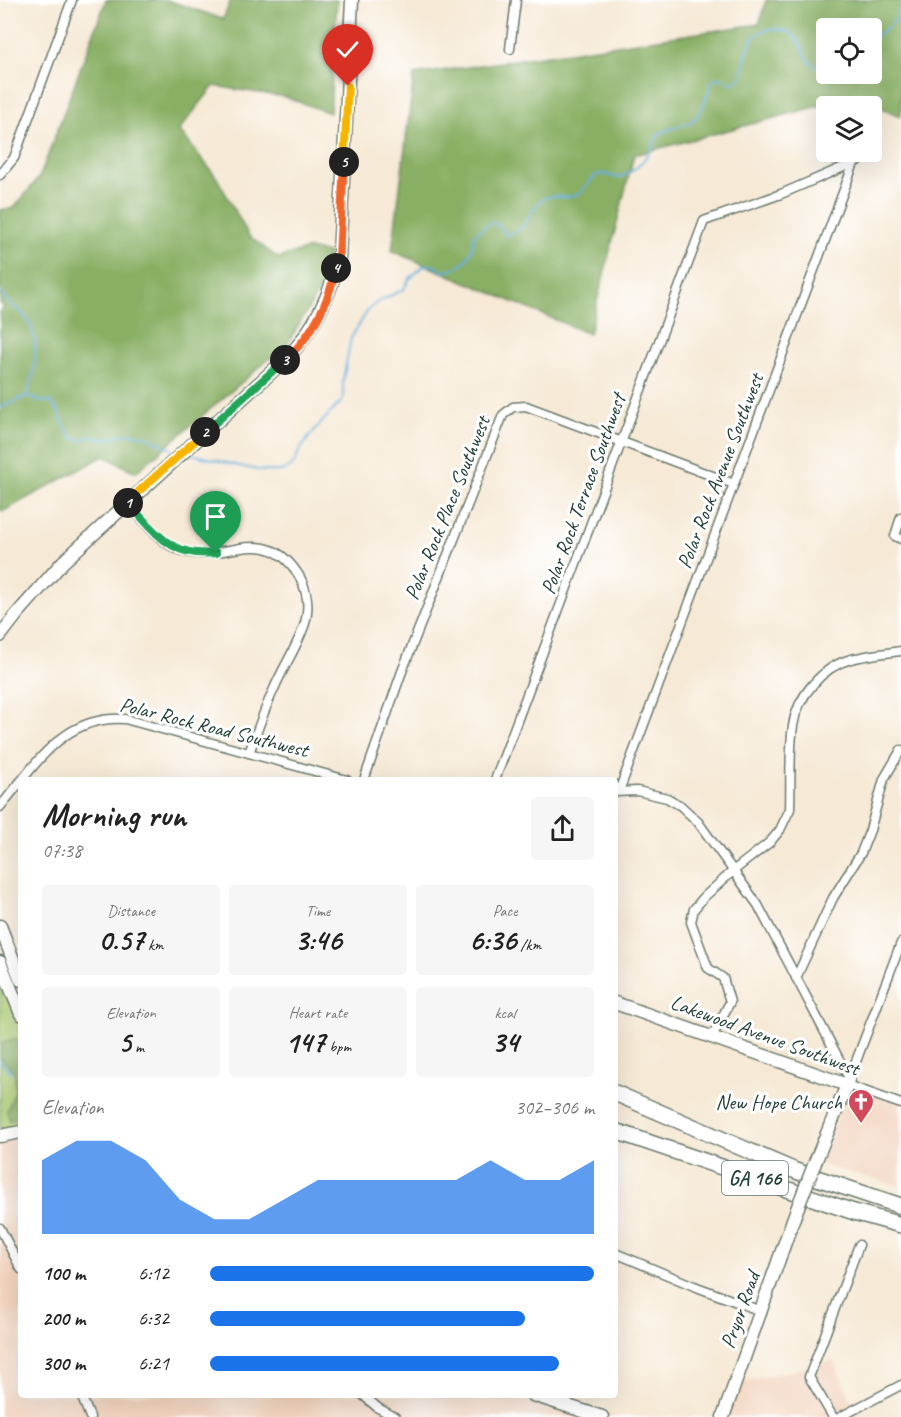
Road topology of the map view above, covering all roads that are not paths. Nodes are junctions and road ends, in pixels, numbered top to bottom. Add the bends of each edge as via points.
1 (72, 0) edge
2 (352, 0) edge
3 (516, 0) edge
4 (510, 49) dead end
5 (854, 163) joint
6 (0, 175) edge
7 (621, 441) junction
8 (734, 484) junction
9 (127, 502) junction
10 (901, 517) edge
11 (898, 537) edge
12 (0, 636) edge
13 (901, 651) edge
14 (901, 750) edge
15 (249, 753) junction
16 (24, 777) edge
17 (336, 777) edge
18 (365, 777) edge
19 (496, 777) edge
20 (18, 784) edge
21 (618, 789) edge
22 (618, 792) edge
23 (0, 807) edge
24 (733, 871) junction
25 (0, 926) edge
26 (901, 943) edge
27 (11, 960) edge
28 (18, 975) edge
29 (796, 978) junction
30 (18, 998) edge
31 (618, 1004) edge
32 (712, 1036) junction
33 (848, 1082) junction
34 (618, 1094) edge
35 (901, 1104) edge
36 (618, 1132) edge
37 (18, 1133) edge
38 (0, 1136) edge
39 (901, 1206) edge
40 (854, 1212) junction
41 (901, 1225) edge
42 (0, 1228) edge
43 (901, 1230) edge
44 (859, 1245) dead end
45 (618, 1254) edge
46 (18, 1263) edge
47 (761, 1311) junction
48 (901, 1385) edge
49 (82, 1398) edge
50 (366, 1398) edge
51 (542, 1398) edge
52 (90, 1417) edge
53 (394, 1417) edge
54 (602, 1417) edge
55 (723, 1417) edge
56 (833, 1417) edge
57 (840, 1417) edge

1 - 6 street via 14,158
2 - 9 street via 339,257 325,303 289,356
3 - 4 street
5 - 7 street, Polar Rock Terrace Southwest via 704,221
5 - 8 street, Polar Rock Avenue Southwest
7 - 8 street, Polar Rock Place Southwest
7 - 18 street, Polar Rock Place Southwest via 526,406 513,407 503,415 401,674
7 - 19 street, Polar Rock Terrace Southwest
8 - 21 street, Polar Rock Avenue Southwest
9 - 12 street via 63,562
9 - 15 street via 176,549 204,554 242,546 262,548 285,559 302,580 307,601 304,624
10 - 11 street
13 - 24 street via 849,659 815,682 801,702 793,725 788,815 770,842
14 - 29 street via 884,780 861,853 833,898
15 - 16 street, Polar Rock Road Southwest via 109,718 72,731
15 - 17 street, Polar Rock Road Southwest
20 - 23 street, Polar Rock Road Southwest
22 - 24 street via 652,793 681,806 698,822
24 - 29 street via 758,905
24 - 32 street via 694,909 691,922 708,968 723,978 730,1002
25 - 27 street
26 - 33 street
27 - 28 street
27 - 30 street
29 - 33 street
31 - 32 street, Lakewood Avenue Southwest
32 - 33 street, Lakewood Avenue Southwest
33 - 35 street, Lakewood Avenue Southwest
33 - 47 street, Pryor Road, bridge
34 - 39 highway, GA 166 via 793,1170
36 - 40 highway, GA 166
37 - 38 street
40 - 41 highway, GA 166
40 - 43 highway
42 - 46 street
44 - 56 street via 809,1377
45 - 47 street
47 - 55 street, Pryor Road
48 - 57 street
49 - 52 street
50 - 53 street
51 - 54 street

